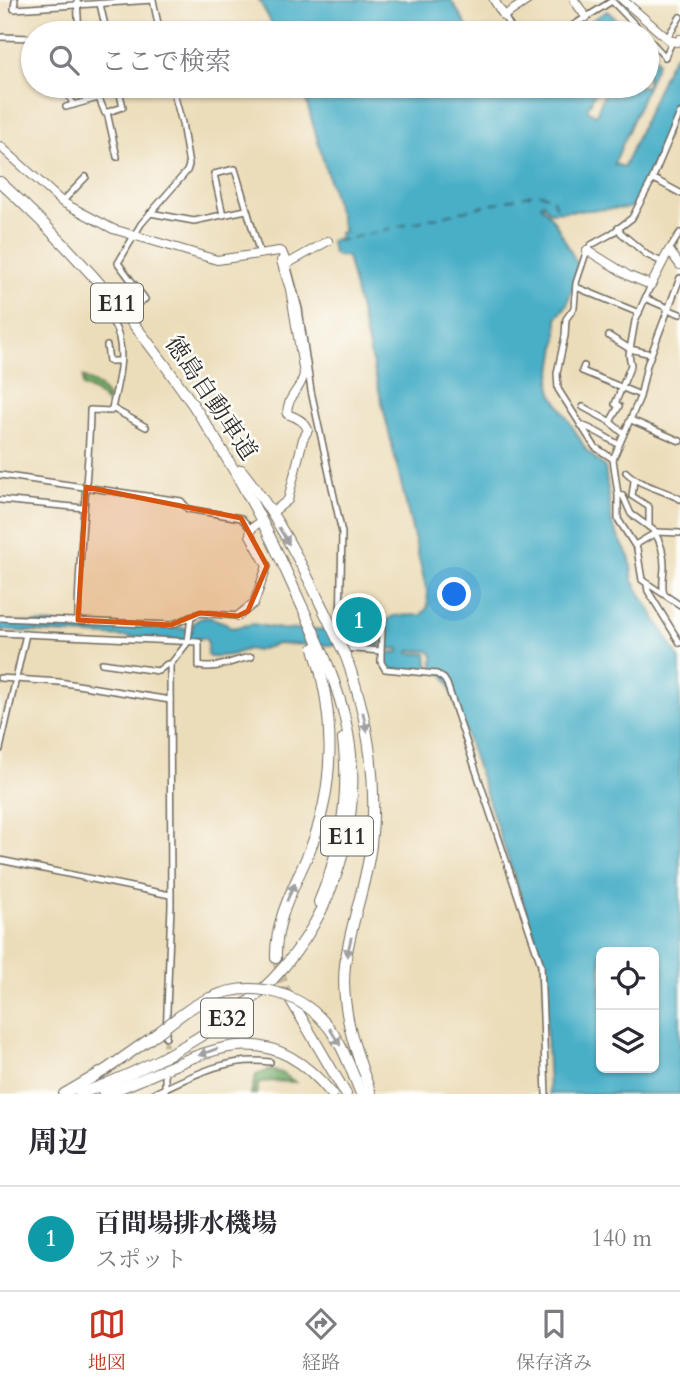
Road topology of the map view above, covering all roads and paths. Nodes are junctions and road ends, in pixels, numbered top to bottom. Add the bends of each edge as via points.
1 (15, 0) edge
2 (153, 0) edge
3 (494, 0) edge
4 (528, 0) edge
5 (574, 0) edge
6 (623, 0) edge
7 (612, 1) edge
8 (103, 2) edge
9 (77, 3) edge
10 (503, 16) junction
11 (680, 16) edge
12 (586, 17) junction
13 (78, 21) edge
14 (106, 21) edge
15 (157, 21) edge
16 (506, 21) edge
17 (580, 21) edge
18 (631, 21) edge
19 (649, 21) edge
20 (659, 29) edge
21 (0, 37) edge
22 (21, 38) edge
23 (673, 40) edge
24 (659, 50) edge
25 (68, 98) edge
26 (98, 98) joint
27 (121, 98) edge
28 (175, 98) edge
29 (107, 112) junction
30 (680, 113) edge
31 (0, 146) edge
32 (117, 157) dead end
33 (86, 177) dead end
34 (0, 182) edge
35 (651, 182) junction
36 (680, 193) edge
37 (62, 202) junction
38 (246, 210) junction
39 (150, 213) junction
40 (223, 215) junction
41 (618, 228) junction
42 (680, 233) edge
43 (134, 235) junction
44 (328, 241) dead end
45 (587, 250) junction
46 (669, 250) junction
47 (279, 251) junction
48 (260, 254) junction
49 (662, 262) junction
50 (287, 264) junction
51 (680, 265) edge
52 (680, 278) edge
53 (651, 285) junction
54 (576, 286) junction
55 (647, 299) junction
56 (138, 304) dead end
57 (667, 308) junction
58 (639, 313) junction
59 (680, 314) edge
60 (118, 319) dead end
61 (609, 336) dead end
62 (107, 346) dead end
63 (630, 349) junction
64 (651, 354) junction
65 (119, 361) junction
66 (631, 365) junction
67 (584, 366) dead end
68 (646, 368) junction
69 (622, 388) junction
70 (640, 395) junction
71 (583, 407) dead end
72 (112, 408) junction
73 (631, 420) junction
74 (610, 422) junction
75 (579, 425) junction
76 (146, 427) dead end
77 (624, 433) junction
78 (216, 440) junction
79 (680, 441) edge
80 (618, 444) junction
81 (612, 458) junction
82 (626, 472) dead end
83 (0, 475) edge
84 (634, 481) junction
85 (86, 487) junction
86 (618, 494) junction
87 (680, 499) edge
88 (0, 500) edge
89 (84, 508) junction
90 (274, 511) dead end
91 (254, 527) joint
92 (649, 527) junction
93 (655, 533) junction
94 (680, 533) edge
95 (635, 545) junction
96 (647, 584) junction
97 (665, 596) junction
98 (680, 606) edge
99 (239, 616) joint
100 (190, 617) junction
101 (0, 618) edge
102 (78, 620) junction
103 (378, 623) dead end
104 (340, 626) dead end
105 (0, 633) edge
106 (26, 634) junction
107 (189, 640) junction
108 (680, 643) edge
109 (381, 649) junction
110 (343, 653) junction
111 (251, 657) dead end
112 (322, 662) junction
113 (102, 663) dead end
114 (170, 665) junction
115 (0, 678) edge
116 (17, 678) junction
117 (170, 700) junction
118 (0, 749) edge
119 (0, 860) edge
120 (170, 895) junction
121 (276, 958) tunnel mouth
122 (270, 977) joint
123 (286, 990) tunnel mouth
124 (166, 1037) tunnel mouth
125 (270, 1062) dead end
126 (165, 1076) tunnel mouth
127 (165, 1091) edge
128 (64, 1094) edge
129 (80, 1094) edge
130 (104, 1094) edge
131 (152, 1094) edge
132 (331, 1094) edge
133 (346, 1094) edge
134 (361, 1094) edge
135 (371, 1094) edge
136 (546, 1094) edge

1 - 9 street via 14,9
2 - 8 street
2 - 15 street
3 - 10 main road
4 - 10 main road
5 - 12 main road
6 - 19 main road
7 - 12 street
7 - 18 street
8 - 9 street
8 - 14 street
9 - 13 street
10 - 16 street
11 - 23 street
12 - 17 street
20 - 23 main road
21 - 22 street
23 - 24 street via 665,57
25 - 26 street via 69,106
26 - 29 street
27 - 29 street via 123,107
28 - 39 street via 189,165
29 - 32 street
30 - 35 street
31 - 37 main road
33 - 37 street
34 - 78 highway, 徳島自動車道 / E11 via 117,304
35 - 36 street via 656,180
35 - 41 street via 632,218
37 - 43 main road
38 - 40 street
38 - 40 street via 235,169 214,174
38 - 48 street
39 - 40 street via 194,221
39 - 43 street
41 - 45 street
41 - 49 street via 647,255
42 - 46 street
43 - 48 main road via 217,260
43 - 56 street via 118,263 145,299
44 - 50 main road
45 - 53 main road
45 - 54 street
46 - 49 main road
46 - 51 main road
47 - 48 main road
47 - 50 main road
47 - 90 main road via 304,374 289,399 287,414 299,418 308,430 288,500
49 - 53 main road
50 - 104 street via 342,533
52 - 57 street
53 - 55 street
54 - 58 street
54 - 75 street via 557,373 558,389
55 - 57 street
55 - 58 street
57 - 59 street
57 - 64 street
58 - 63 street
60 - 65 street via 113,323 120,334
61 - 63 street
62 - 65 street via 108,361
63 - 64 street
63 - 66 street
64 - 68 street
65 - 72 street
66 - 68 street
66 - 69 street
67 - 69 street via 582,371
68 - 70 street
69 - 70 street
69 - 74 street
70 - 73 street
71 - 74 street
72 - 76 street
72 - 85 street via 90,410
73 - 77 street
73 - 79 street
74 - 77 street
75 - 80 street
75 - 81 street via 596,447
77 - 80 street
78 -> 110 highway, bridge via 255,489 294,552
78 - 112 highway, 徳島自動車道 / E11 via 275,545
80 - 81 street
81 - 86 street
82 - 84 street
83 - 85 street
84 - 87 street
84 - 92 street via 632,496 649,507
85 - 89 street
85 - 91 street via 181,501 188,509 241,518
86 - 92 street via 624,496 631,514
86 - 95 street via 618,519
88 - 89 street
89 - 102 street
91 - 99 main road via 250,535 267,566 254,603
92 - 93 street
93 - 94 street
93 - 95 street
93 - 97 street via 662,552
95 - 96 street via 642,580
96 - 97 street
96 - 108 street
97 - 98 street
99 - 100 street via 200,613
100 - 102 street via 171,625
100 - 107 street
101 - 102 street
103 - 109 street
105 - 106 street
106 - 107 street
106 - 116 street
107 - 111 street via 199,642 199,666 228,665
107 - 114 street
109 - 110 street
109 - 136 street via 382,666 389,671 437,674 447,684 541,965
110 -> 135 highway via 366,725 372,774 369,862 347,956 344,996
121 -> 112 highway via 281,916 315,837 327,785 330,733
112 - 122 highway, 徳島自動車道 / E11 via 344,713 351,751 353,794 348,832 323,907 298,949
113 - 114 street via 158,671
114 - 117 street
115 - 116 street
116 - 117 street
116 - 118 street
117 - 120 street
119 - 120 street
120 - 124 street
122 - 129 highway, 徳島自動車道 / E32 via 226,1018 123,1077
123 - 133 highway
125 - 127 street via 232,1061
126 - 127 street
127 - 131 street
128 -> 134 highway, bridge via 209,998 239,989 267,990 300,1002 323,1020 339,1042
132 -> 130 highway via 293,1057 248,1045 214,1049

